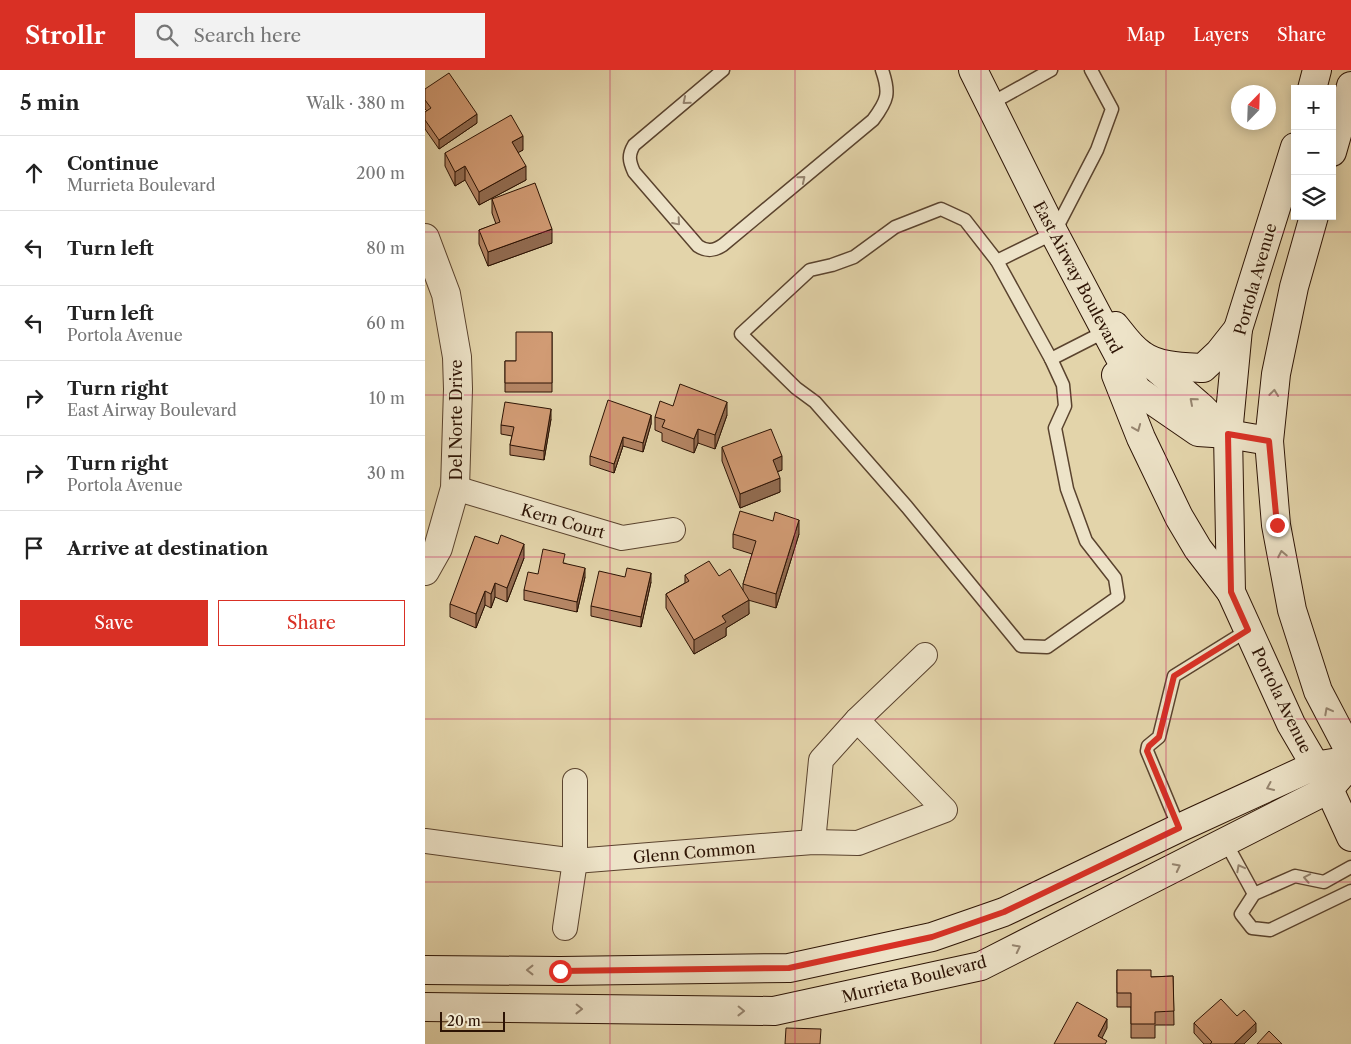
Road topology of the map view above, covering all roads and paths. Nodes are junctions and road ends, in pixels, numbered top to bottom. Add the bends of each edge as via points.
1 (723, 70) edge
2 (882, 70) edge
3 (973, 70) edge
4 (1051, 70) edge
5 (1091, 70) edge
6 (1317, 70) edge
7 (1313, 85) edge
8 (1351, 86) edge
9 (990, 104) junction
10 (1336, 138) edge
11 (1291, 160) edge
12 (1313, 220) edge
13 (1054, 233) junction
14 (425, 238) edge
15 (997, 261) junction
16 (1075, 271) junction
17 (1238, 329) junction
18 (1103, 332) junction
19 (1143, 356) junction
20 (1051, 359) junction
21 (1228, 434) junction
22 (1269, 441) junction
23 (455, 488) junction
24 (673, 530) dead end
25 (425, 571) edge
26 (1231, 592) junction
27 (1248, 630) junction
28 (925, 655) dead end
29 (857, 720) junction
30 (1351, 754) edge
31 (1351, 761) edge
32 (1314, 766) junction
33 (575, 781) dead end
34 (1329, 789) junction
35 (1179, 828) junction
36 (1351, 837) edge
37 (425, 841) edge
38 (813, 842) junction
39 (1226, 843) junction
40 (575, 861) junction
41 (1351, 866) edge
42 (1351, 891) edge
43 (1254, 894) junction
44 (565, 928) dead end
45 (425, 970) edge
46 (425, 1007) edge

1 -> 2 lane via 635,145 629,162 634,172 705,250 715,250 723,245 873,120 887,97 888,87
3 - 9 main road, East Airway Boulevard
4 - 9 lane
5 - 13 lane via 1112,109 1097,150
6 - 7 main road
8 - 10 main road
9 - 13 main road, East Airway Boulevard
11 - 17 main road, Portola Avenue
22 -> 12 main road via 1276,374 1294,287
13 - 15 lane
13 - 16 main road, East Airway Boulevard
14 - 23 main road, Del Norte Drive via 446,294 457,357
15 - 20 lane
15 - 20 lane via 965,220 941,209 895,227 854,257 810,270 741,334 796,388 815,402 1021,646 1047,647 1118,597 1115,578 1086,541 1067,489 1055,428 1065,406 1063,385
16 - 18 main road
16 - 19 main road, East Airway Boulevard via 1127,341
17 - 19 main road via 1203,368 1168,365
17 - 21 main road, Portola Avenue
18 - 20 lane
18 - 21 main road, East Airway Boulevard via 1137,390 1198,432
18 -> 26 main road via 1141,438 1179,517 1198,549
21 -> 19 main road, East Airway Boulevard
21 - 22 main road, East Airway Boulevard
21 - 26 main road, Portola Avenue
30 -> 22 main road via 1318,691 1292,610 1277,525
23 - 24 street, Kern Court via 622,538
23 - 25 main road, Del Norte Drive via 437,548
26 - 27 main road, Portola Avenue
27 - 32 main road, Portola Avenue
27 - 35 lane via 1174,676 1159,737 1147,751
28 - 29 street
29 - 38 street via 821,760
29 - 38 street, Glenn Common via 945,810 858,843
31 - 32 main road, Murrieta Boulevard
31 - 34 main road, Murrieta Boulevard
32 - 34 main road, Portola Avenue
32 -> 35 main road, Murrieta Boulevard
33 - 40 street
34 - 36 main road, Portola Avenue
34 - 39 main road, Murrieta Boulevard
35 -> 45 main road, Murrieta Boulevard via 1004,912 932,937 789,968
37 - 40 street, Glenn Common
38 - 40 street, Glenn Common
43 -> 39 lane
46 -> 39 main road, Murrieta Boulevard via 774,1012 981,966
40 - 44 street
41 -> 43 lane via 1324,882 1295,876
42 - 43 lane via 1270,930 1252,928 1241,914

